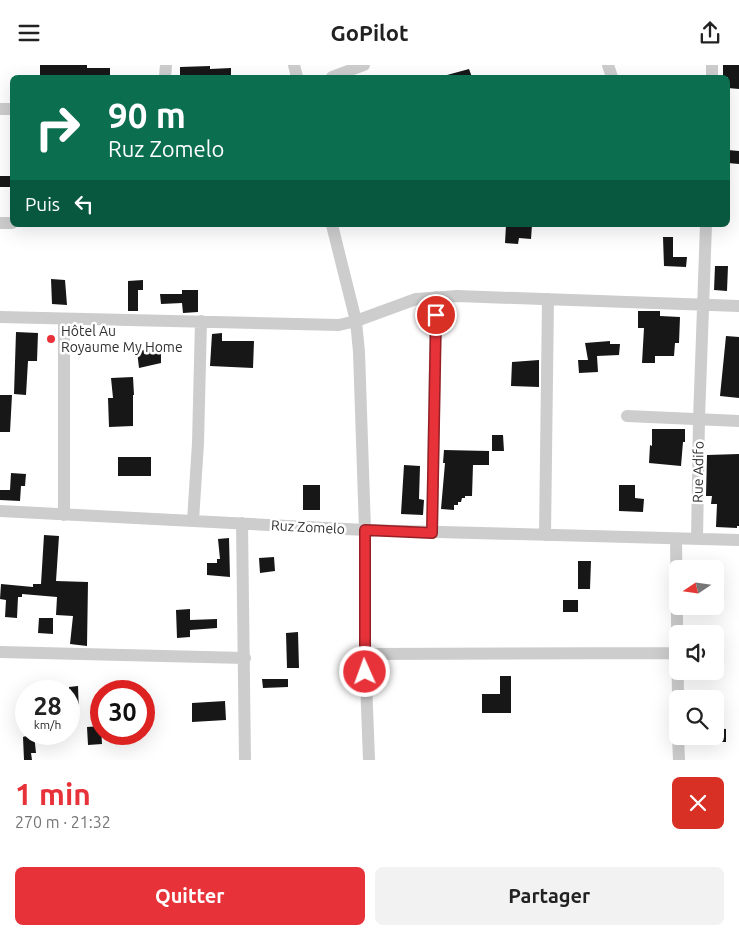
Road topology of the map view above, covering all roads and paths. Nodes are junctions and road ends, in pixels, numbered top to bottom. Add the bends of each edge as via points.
1 (364, 65) edge
2 (337, 75) edge
3 (332, 227) edge
4 (706, 227) edge
5 (436, 297) junction
6 (548, 299) junction
7 (703, 305) junction
8 (739, 306) edge
9 (0, 317) edge
10 (64, 319) junction
11 (201, 321) junction
12 (356, 321) junction
13 (627, 416) dead end
14 (699, 419) junction
15 (739, 421) edge
16 (0, 511) edge
17 (64, 515) junction
18 (193, 521) junction
19 (242, 523) junction
20 (365, 530) junction
21 (432, 533) junction
22 (545, 535) junction
23 (676, 539) junction
24 (697, 539) junction
25 (739, 540) edge
26 (677, 625) edge
27 (0, 652) edge
28 (669, 653) edge
29 (365, 654) junction
30 (245, 658) junction
31 (678, 745) edge
32 (245, 760) edge
33 (369, 760) edge
34 (679, 760) edge

1 - 2 street
3 - 12 street
4 - 7 street, Rue Adifo
5 - 6 street
5 - 12 street via 416,299
5 - 21 street
6 - 7 street
6 - 22 street
7 - 8 street
7 - 14 street, Rue Adifo
9 - 10 street
10 - 11 street
10 - 17 street
11 - 12 street via 340,325
11 - 18 street
12 - 20 street
13 - 14 street
14 - 15 street
14 - 24 street, Rue Adifo
16 - 17 street, Ruz Zomelo
17 - 18 street, Ruz Zomelo
18 - 19 street, Ruz Zomelo
19 - 20 street, Ruz Zomelo
19 - 30 street
20 - 21 street, Ruz Zomelo
20 - 29 street
21 - 22 street, Ruz Zomelo
22 - 23 street, Ruz Zomelo
23 - 24 street
23 - 26 street
24 - 25 street
27 - 30 street
28 - 29 street
29 - 33 street
30 - 32 street
31 - 34 street

